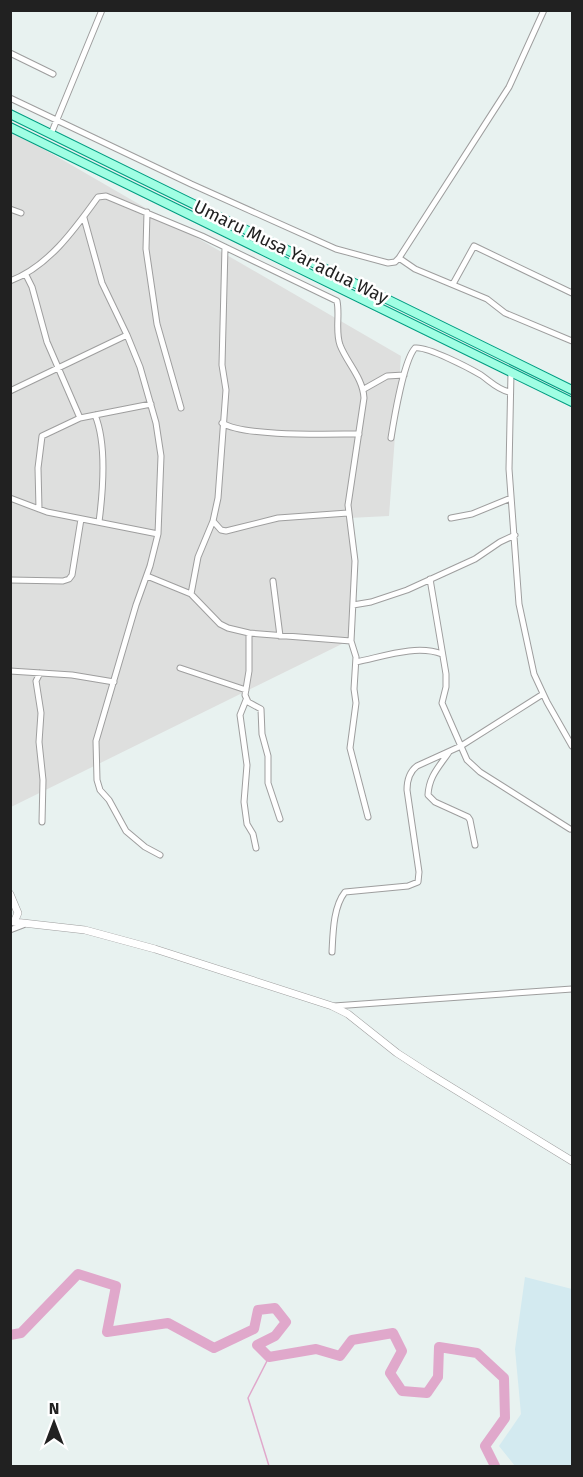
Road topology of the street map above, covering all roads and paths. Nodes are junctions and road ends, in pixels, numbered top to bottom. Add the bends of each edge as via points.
1 (102, 10) edge
2 (544, 10) edge
3 (10, 53) edge
4 (53, 74) dead end
5 (10, 98) edge
6 (10, 114) edge
7 (57, 121) junction
8 (10, 127) edge
9 (51, 134) junction
10 (10, 209) edge
11 (147, 212) junction
12 (21, 213) dead end
13 (84, 218) junction
14 (225, 247) junction
15 (399, 258) junction
16 (26, 275) junction
17 (10, 281) edge
18 (453, 284) junction
19 (573, 293) edge
20 (127, 334) junction
21 (573, 341) edge
22 (57, 368) junction
23 (511, 372) junction
24 (405, 375) junction
25 (364, 389) junction
26 (573, 390) edge
27 (10, 391) edge
28 (509, 392) junction
29 (573, 402) edge
30 (151, 404) junction
31 (181, 408) dead end
32 (95, 415) junction
33 (80, 418) junction
34 (222, 423) junction
35 (359, 434) junction
36 (391, 438) dead end
37 (10, 498) edge
38 (511, 498) junction
39 (39, 509) junction
40 (348, 513) junction
41 (451, 518) dead end
42 (81, 519) junction
43 (213, 521) junction
44 (99, 522) junction
45 (158, 534) junction
46 (515, 535) junction
47 (147, 576) junction
48 (10, 579) edge
49 (430, 579) junction
50 (273, 581) dead end
51 (190, 594) junction
52 (353, 605) junction
53 (249, 633) junction
54 (280, 636) junction
55 (351, 641) junction
56 (442, 654) junction
57 (356, 662) junction
58 (180, 668) dead end
59 (10, 671) edge
60 (40, 673) junction
61 (114, 682) junction
62 (246, 690) junction
63 (543, 694) junction
64 (246, 700) junction
65 (461, 746) junction
66 (573, 746) edge
67 (450, 750) junction
68 (368, 817) dead end
69 (280, 819) dead end
70 (42, 822) dead end
71 (570, 829) dead end
72 (475, 845) dead end
73 (255, 848) dead end
74 (160, 855) dead end
75 (10, 894) edge
76 (23, 925) junction
77 (10, 930) edge
78 (332, 952) dead end
79 (573, 989) edge
80 (332, 1006) junction
81 (573, 1161) edge

1 - 7 street
2 - 15 street via 508,87
3 - 4 street
5 - 7 street
6 - 9 main road, Umaru Musa Yar'adua Way
7 - 9 street
7 - 15 street via 336,249 388,263
8 - 23 main road, Umaru Musa Yar'adua Way
9 - 26 main road, Umaru Musa Yar'adua Way
10 - 12 street
11 - 13 street via 102,196
11 - 14 street
11 - 31 street via 146,249 157,324
13 - 16 street
13 - 20 street via 102,282
14 - 25 street via 337,301 339,339
14 - 34 street via 222,365 226,390
15 - 18 street
16 - 17 street
16 - 22 street
18 - 19 street via 474,246
18 - 21 street via 487,299 505,314
20 - 22 street
20 - 30 street
22 - 27 street
22 - 33 street
23 - 28 street
23 - 29 main road, Umaru Musa Yar'adua Way
24 - 25 street via 387,376
24 - 28 street via 412,350 426,348
24 - 36 street
25 - 35 street
28 - 38 street
30 - 32 street
30 - 45 street via 161,456
32 - 33 street
32 - 44 street via 102,442
33 - 39 street via 42,436
34 - 35 street via 236,429 266,432
34 - 43 street
35 - 40 street
37 - 39 street
38 - 41 street
38 - 46 street
39 - 42 street
40 - 43 street via 278,518 226,531
40 - 52 street via 355,561
42 - 44 street
42 - 48 street via 69,579
43 - 51 street via 198,557
44 - 45 street
45 - 47 street
46 - 49 street
46 - 63 street via 519,604 534,674
47 - 51 street
47 - 61 street
49 - 52 street via 387,598
49 - 56 street
50 - 54 street
51 - 53 street via 220,624
52 - 55 street
53 - 54 street
53 - 62 street
54 - 55 street
55 - 57 street
56 - 57 street via 402,652
56 - 65 street via 446,687 442,703
57 - 68 street via 356,702 349,744
58 - 62 street
59 - 60 street
60 - 61 street
60 - 70 street via 36,681 41,713
61 - 74 street via 96,741 98,786 126,831
62 - 64 street
63 - 65 street
63 - 66 street
64 - 69 street via 261,709 268,783
64 - 73 street via 240,715 247,765 244,802
65 - 67 street
65 - 71 street via 473,767
67 - 72 street via 435,770 428,795 468,817
67 - 78 street via 417,766 407,783 418,882 345,892 337,911
75 - 76 street via 18,913 14,922
76 - 77 street
76 - 80 street via 77,928
79 - 80 street
80 - 81 street via 428,1073

